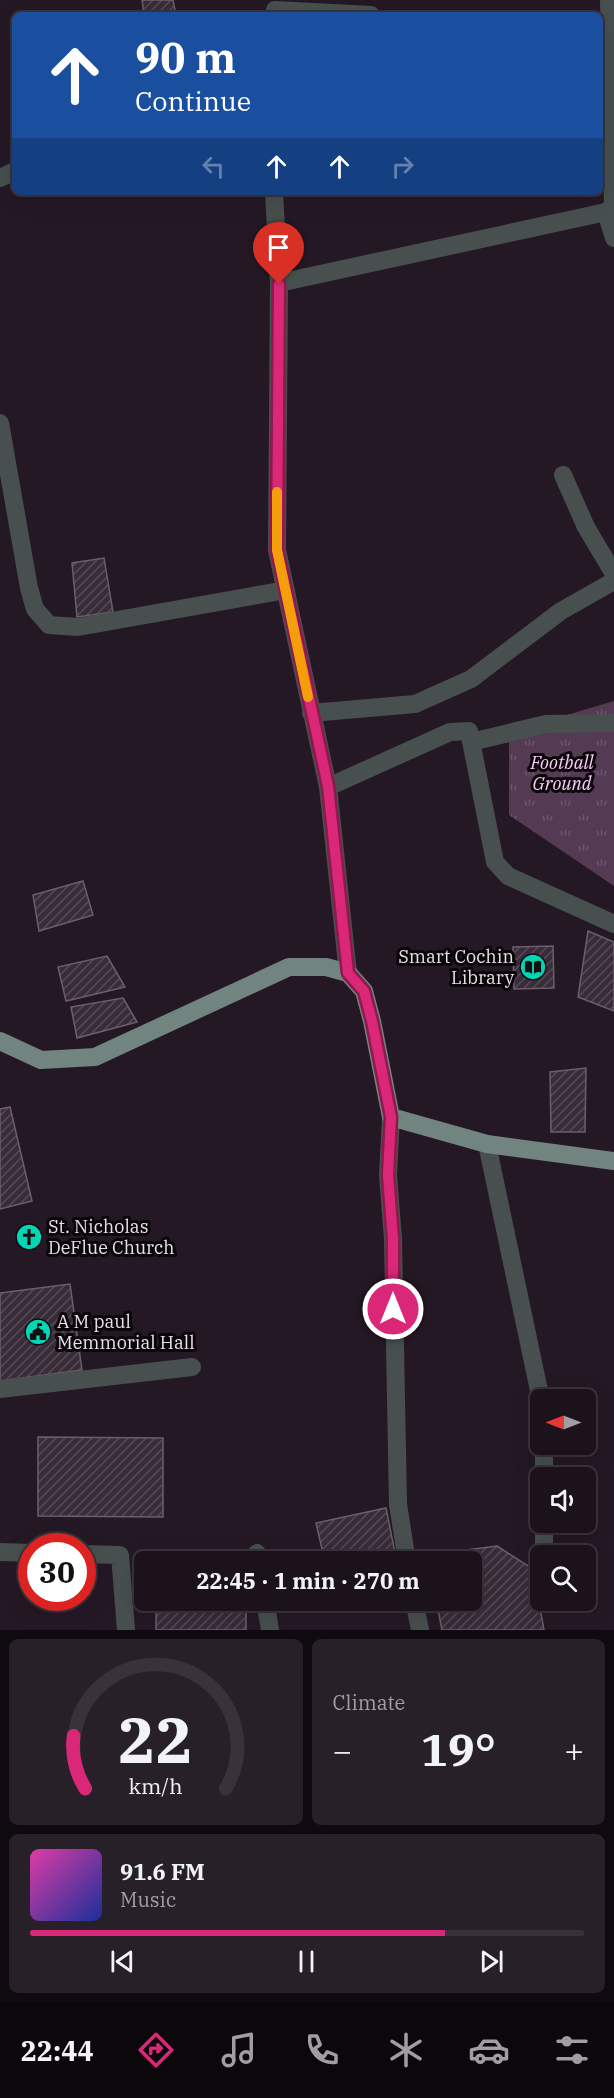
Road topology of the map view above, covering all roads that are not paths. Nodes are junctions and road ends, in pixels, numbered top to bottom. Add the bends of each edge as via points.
1 (275, 8) edge
2 (606, 11) edge
3 (330, 12) edge
4 (613, 125) edge
5 (274, 195) edge
6 (606, 212) junction
7 (614, 238) edge
8 (279, 284) junction
9 (0, 423) edge
10 (563, 475) dead end
11 (614, 574) edge
12 (614, 581) edge
13 (286, 590) junction
14 (311, 712) junction
15 (614, 723) edge
16 (471, 742) junction
17 (328, 786) junction
18 (614, 924) edge
19 (348, 973) junction
20 (0, 1041) edge
21 (391, 1117) junction
22 (487, 1144) junction
23 (614, 1161) edge
24 (192, 1367) dead end
25 (0, 1389) edge
26 (539, 1389) edge
27 (405, 1551) edge
28 (0, 1552) edge
29 (18, 1553) edge
30 (96, 1554) edge
31 (267, 1611) edge
32 (416, 1611) edge
33 (126, 1630) edge
34 (270, 1630) edge
35 (420, 1630) edge

1 - 3 street
2 - 4 street
4 - 6 street via 613,206
5 - 8 street
6 - 7 street
6 - 8 street
8 - 13 street via 277,550
9 - 13 street via 29,588 35,609 49,625 78,627
10 - 11 street
12 - 14 street via 561,611 471,679 415,704
13 - 14 street
14 - 17 street
15 - 16 street via 546,724
16 - 17 street via 469,731 450,732
16 - 18 street via 495,862 508,876
17 - 19 street
19 - 20 main road via 326,967 289,968 95,1057 41,1060
19 - 21 main road via 364,991
21 - 22 main road
21 - 27 street via 388,1175 393,1239 398,1504
22 - 23 main road
22 - 26 street
24 - 25 street
28 - 29 street
30 - 33 street via 120,1555
31 - 34 street
32 - 35 street

